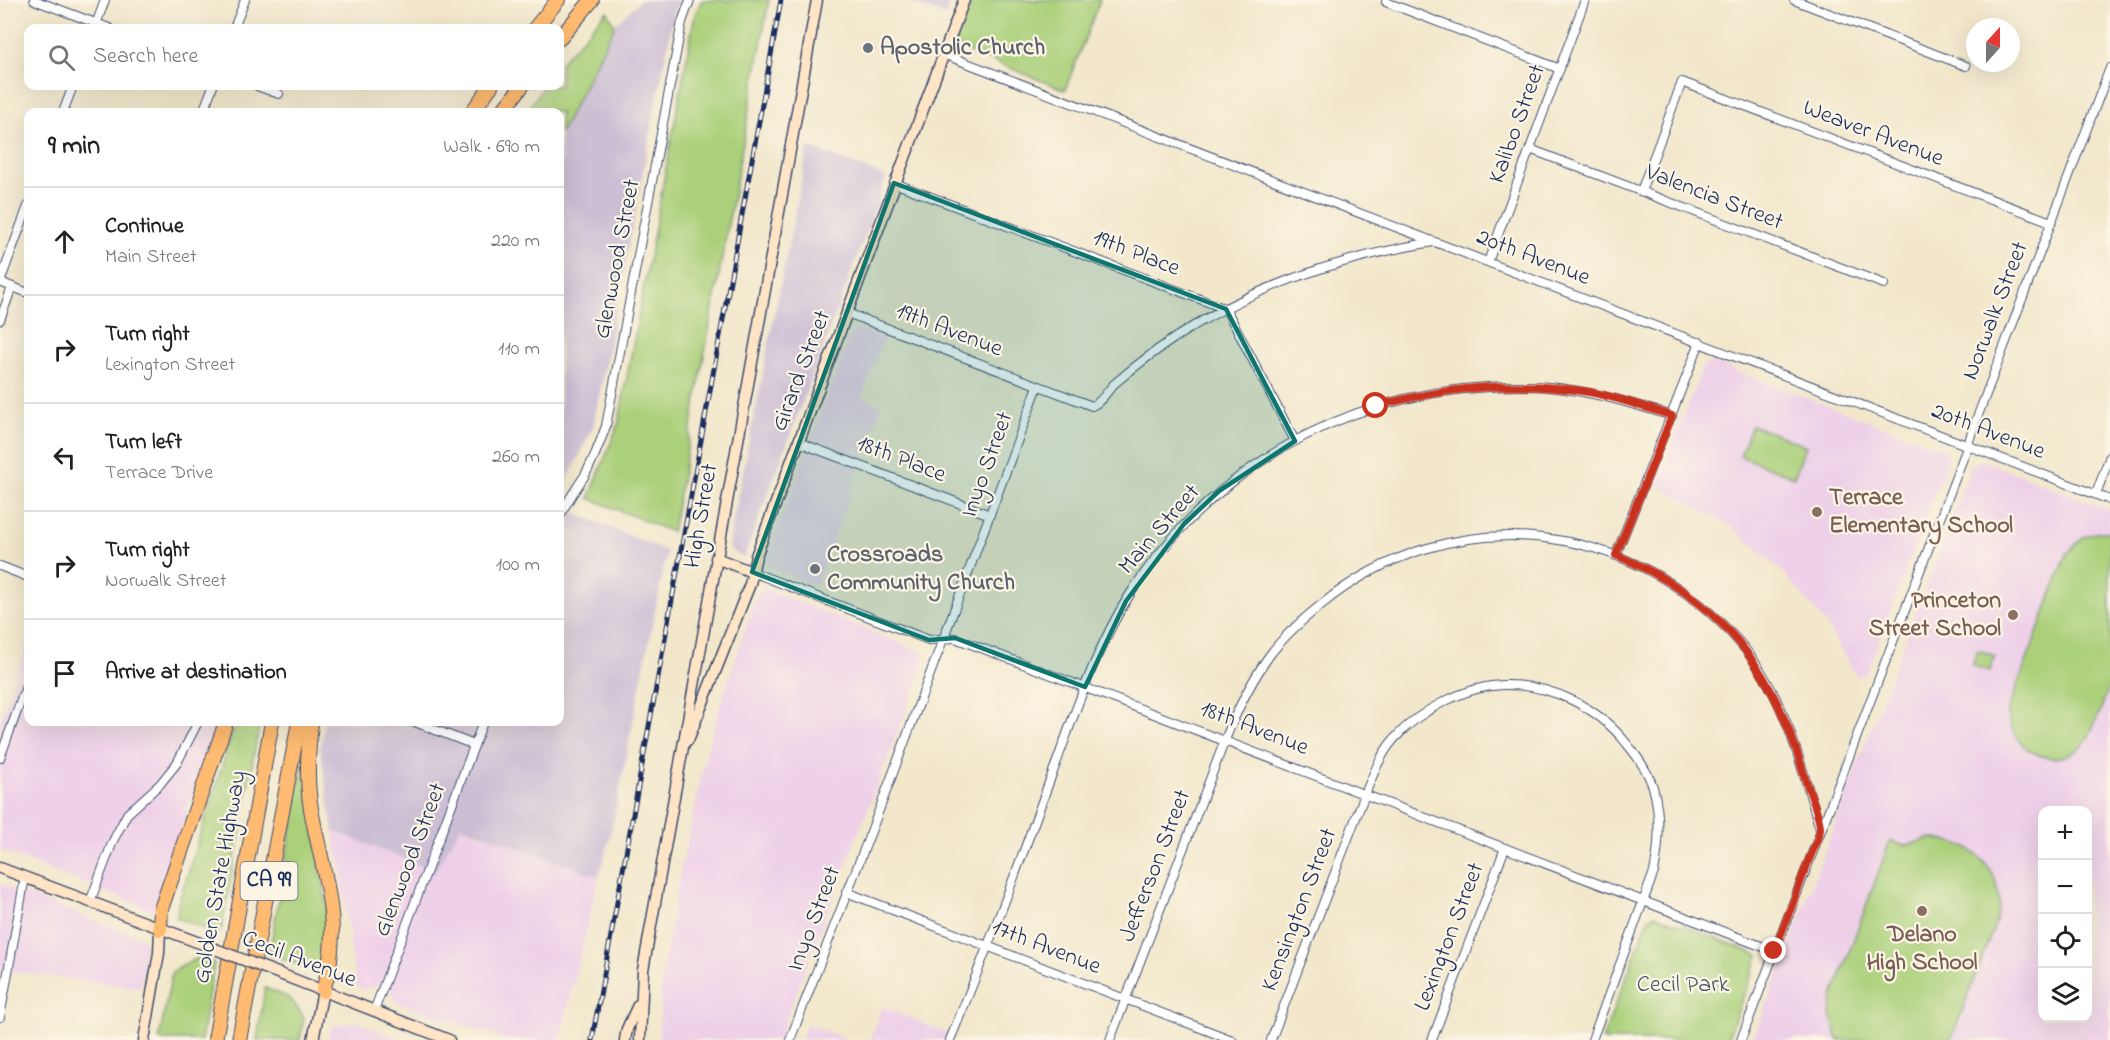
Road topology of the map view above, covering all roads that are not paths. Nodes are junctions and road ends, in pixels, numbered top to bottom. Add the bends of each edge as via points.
1 (34, 0) edge
2 (105, 0) edge
3 (244, 0) edge
4 (558, 0) edge
5 (592, 0) edge
6 (690, 0) edge
7 (817, 0) edge
8 (963, 0) edge
9 (1585, 0) edge
10 (1794, 0) edge
11 (1386, 1) edge
12 (90, 24) edge
13 (96, 24) edge
14 (235, 24) edge
15 (538, 24) edge
16 (564, 33) edge
17 (943, 54) junction
18 (1966, 66) dead end
19 (2110, 68) edge
20 (1560, 69) junction
21 (71, 90) edge
22 (212, 90) edge
23 (268, 90) edge
24 (488, 90) edge
25 (519, 90) edge
26 (279, 94) dead end
27 (65, 108) edge
28 (205, 108) edge
29 (475, 108) edge
30 (505, 108) edge
31 (1530, 149) junction
32 (894, 183) junction
33 (1641, 191) junction
34 (24, 217) edge
35 (2051, 222) junction
36 (1434, 242) junction
37 (1488, 262) junction
38 (0, 282) edge
39 (1884, 284) dead end
40 (12, 286) junction
41 (24, 291) edge
42 (1226, 309) junction
43 (847, 313) junction
44 (0, 320) edge
45 (1700, 342) junction
46 (1038, 386) junction
47 (1672, 416) junction
48 (1295, 441) junction
49 (798, 442) junction
50 (1968, 445) junction
51 (2110, 456) edge
52 (2096, 494) junction
53 (564, 499) edge
54 (2110, 500) edge
55 (990, 515) junction
56 (1616, 555) junction
57 (716, 558) junction
58 (0, 566) edge
59 (752, 572) junction
60 (24, 575) edge
61 (942, 640) junction
62 (1085, 687) junction
63 (24, 692) edge
64 (196, 726) edge
65 (225, 726) edge
66 (271, 726) edge
67 (298, 726) edge
68 (311, 726) edge
69 (425, 726) edge
70 (481, 726) edge
71 (1225, 740) junction
72 (474, 745) junction
73 (680, 757) junction
74 (0, 758) edge
75 (1365, 794) junction
76 (1820, 828) junction
77 (1505, 848) junction
78 (0, 868) edge
79 (25, 877) junction
80 (846, 892) junction
81 (1645, 901) junction
82 (90, 902) junction
83 (160, 929) junction
84 (988, 947) junction
85 (1774, 951) junction
86 (323, 991) junction
87 (1126, 999) junction
88 (641, 1000) junction
89 (374, 1011) junction
90 (0, 1017) edge
91 (144, 1040) edge
92 (215, 1040) edge
93 (239, 1040) edge
94 (313, 1040) edge
95 (449, 1040) edge
96 (625, 1040) edge
97 (640, 1040) edge
98 (790, 1040) edge
99 (950, 1040) edge
100 (1110, 1040) edge
101 (1232, 1040) edge
102 (1271, 1040) edge
103 (1432, 1040) edge
104 (1592, 1040) edge
105 (1741, 1040) edge

1 - 12 street
2 - 13 street
3 - 14 street
4 - 15 highway
5 - 16 highway
6 - 53 street, Glenwood Street via 682,22 606,426 584,476
7 - 57 main road, High Street
8 - 17 main road, Girard Street
9 - 20 street, Kalibo Street
10 - 18 street
11 - 20 street
17 - 32 main road, Girard Street
17 - 36 street, 20th Avenue
19 - 35 street, Norwalk Street
20 - 31 street, Kalibo Street
21 - 27 street
22 - 28 street
23 - 26 street
24 - 29 highway
25 - 30 highway
31 - 33 street, Valencia Street
31 - 37 street, Kalibo Street
32 - 42 street, 19th Place
32 - 43 main road, Girard Street
33 - 35 street, Weaver Avenue via 1682,82
33 - 39 street, Valencia Street
34 - 38 street
35 - 50 street, Norwalk Street
36 - 37 street, 20th Avenue
36 - 42 street via 1327,266
37 - 45 street, 20th Avenue
38 - 40 street
40 - 41 street
40 - 44 street
42 - 46 street via 1177,336 1092,406
42 - 48 street
43 - 46 street, 19th Avenue
43 - 49 main road, Girard Street
45 - 47 street
45 - 50 street, 20th Avenue
46 - 55 street, Inyo Street
47 - 48 street, Main Street via 1590,392 1546,386 1461,388 1376,406 1336,420
47 - 56 street
48 - 62 street, Main Street via 1220,491 1171,539 1126,601
49 - 55 street, 18th Place
49 - 59 main road, Girard Street
50 - 52 street, 20th Avenue
50 - 76 street, Norwalk Street
51 - 52 street
52 - 54 street, 20th Avenue
55 - 61 street, Inyo Street
56 - 71 street, Jefferson Street via 1566,540 1498,536 1428,547 1381,565 1340,589 1270,654 1245,693
56 - 76 street, Jefferson Street via 1688,594 1750,656 1788,724
57 - 59 main road, 18th Avenue
57 - 73 main road, High Street
58 - 60 street
59 - 61 street, 18th Avenue via 929,640
59 - 73 main road, Girard Street
61 - 62 street, 18th Avenue via 955,638
61 - 80 street, Inyo Street
62 - 71 street, 18th Avenue
62 - 84 street, Main Street
63 - 74 street
64 - 82 street via 177,763 127,814
65 - 83 highway via 161,909
66 - 92 highway, Golden State Highway / CA 99
67 - 93 highway, Golden State Highway / CA 99
68 - 86 highway via 311,808 332,910 331,955
69 - 72 street
70 - 72 street, Glenwood Street
71 - 75 street, 18th Avenue
71 - 87 street, Jefferson Street
72 - 89 street, Glenwood Street
73 - 88 main road, High Street
75 - 77 street, 18th Avenue
75 - 81 street, Kensington Street via 1394,738 1443,702 1503,685 1565,696 1594,712 1618,732 1652,784 1660,844
75 - 102 street, Kensington Street
76 - 85 street, Norwalk Street
77 - 81 street, 18th Avenue
77 - 103 street, Lexington Street
78 - 79 main road, Cecil Avenue
79 - 82 main road, Cecil Avenue
79 - 90 street
80 - 84 street, 17th Avenue
80 - 98 street, Inyo Street
81 - 85 street, 18th Avenue
81 - 104 street, Kensington Street
82 - 83 main road, Cecil Avenue
83 - 86 main road, Cecil Avenue, bridge
83 - 91 main road
84 - 87 street, 17th Avenue
84 - 99 street, Main Street
85 - 105 street, Norwalk Street
86 - 89 main road, Cecil Avenue
86 - 94 main road
87 - 100 street, Jefferson Street
87 - 101 street, 17th Avenue
88 - 96 main road
88 - 97 main road, High Street
89 - 95 main road, Cecil Avenue

